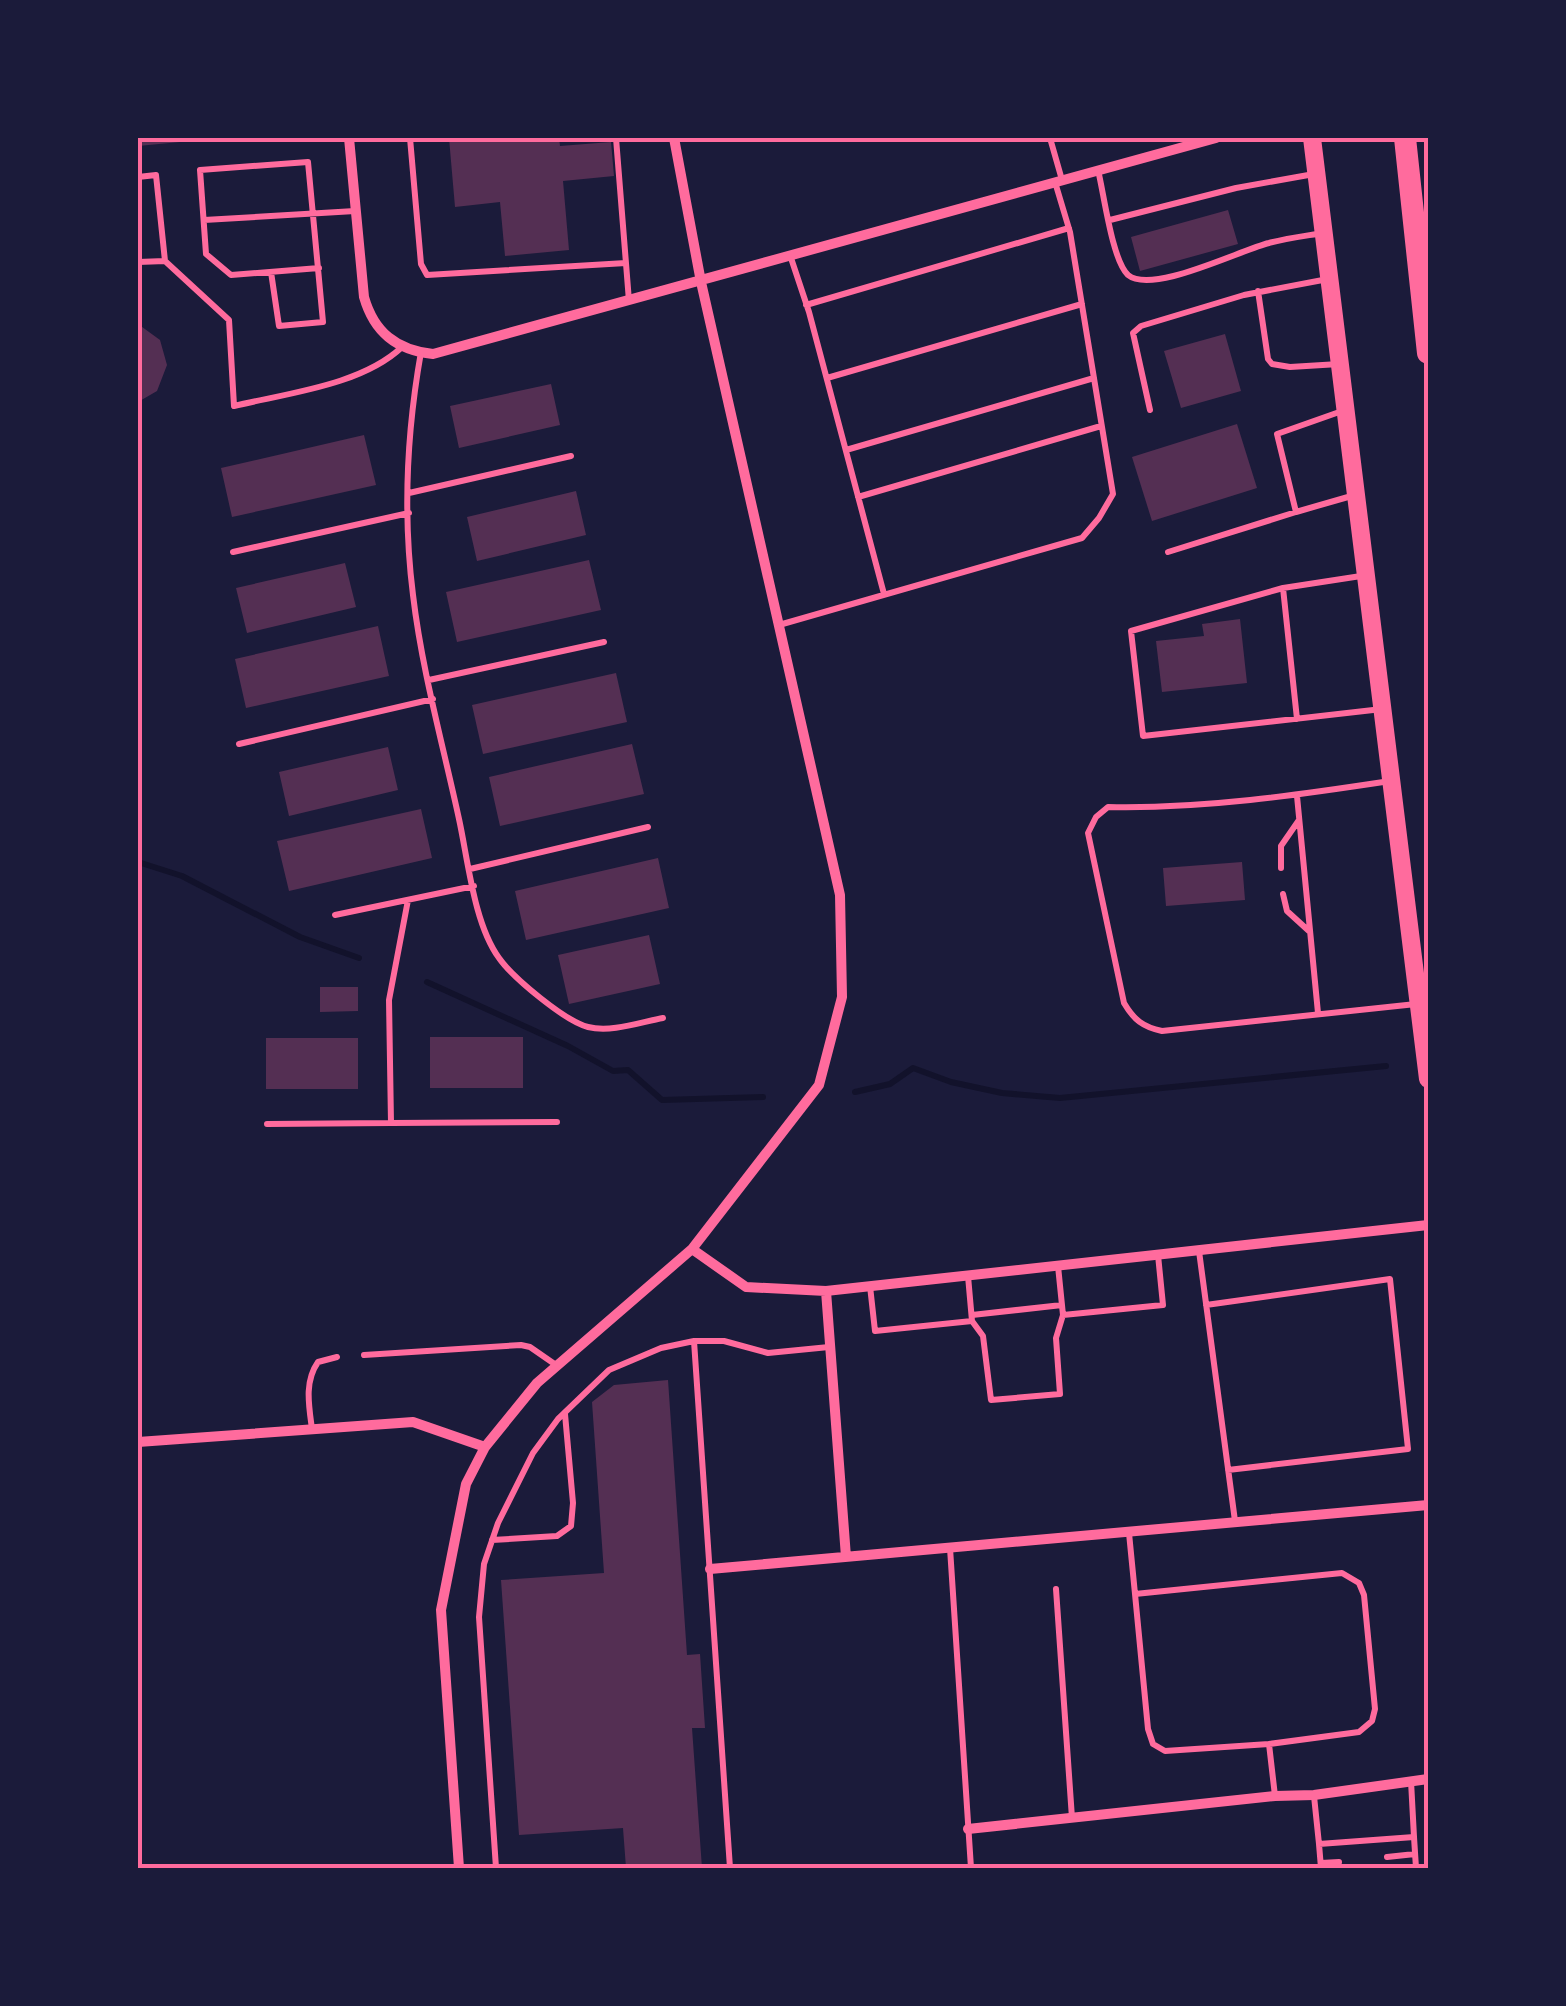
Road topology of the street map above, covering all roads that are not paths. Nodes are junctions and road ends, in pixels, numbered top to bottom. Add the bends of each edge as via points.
1 (350, 138) edge
2 (410, 138) edge
3 (616, 138) edge
4 (674, 138) edge
5 (1050, 138) edge
6 (1216, 138) edge
7 (1312, 138) edge
8 (1405, 138) edge
9 (1181, 142) edge
10 (1098, 170) junction
11 (1317, 174) junction
12 (138, 177) edge
13 (1058, 181) junction
14 (356, 210) junction
15 (314, 214) junction
16 (204, 220) junction
17 (1110, 220) junction
18 (1068, 228) junction
19 (1324, 232) junction
20 (790, 255) junction
21 (165, 261) junction
22 (138, 262) edge
23 (626, 263) junction
24 (318, 268) junction
25 (271, 272) junction
26 (1330, 278) junction
27 (701, 282) junction
28 (1258, 291) junction
29 (629, 302) junction
30 (806, 304) junction
31 (1082, 304) junction
32 (402, 347) junction
33 (421, 352) junction
34 (1428, 353) edge
35 (1340, 364) junction
36 (827, 378) junction
37 (1094, 378) junction
38 (1150, 410) dead end
39 (1346, 410) junction
40 (1102, 426) junction
41 (846, 450) junction
42 (571, 456) dead end
43 (409, 493) junction
44 (1356, 495) junction
45 (858, 497) junction
46 (1296, 512) junction
47 (409, 513) junction
48 (233, 552) dead end
49 (1168, 552) dead end
50 (1366, 576) junction
51 (1283, 588) junction
52 (884, 594) junction
53 (779, 625) junction
54 (604, 642) dead end
55 (430, 680) junction
56 (434, 699) junction
57 (1383, 709) junction
58 (1297, 719) junction
59 (239, 744) dead end
60 (1392, 781) junction
61 (1297, 795) junction
62 (1300, 819) junction
63 (648, 827) dead end
64 (470, 868) junction
65 (1281, 868) dead end
66 (474, 886) junction
67 (1284, 894) dead end
68 (408, 900) junction
69 (334, 915) dead end
70 (1311, 934) junction
71 (1419, 1003) junction
72 (1318, 1013) junction
73 (663, 1018) dead end
74 (1428, 1080) edge
75 (557, 1122) dead end
76 (392, 1123) junction
77 (267, 1124) dead end
78 (1428, 1225) edge
79 (692, 1249) junction
80 (1199, 1250) junction
81 (1158, 1255) junction
82 (1058, 1266) junction
83 (968, 1276) junction
84 (870, 1286) junction
85 (826, 1291) junction
86 (1062, 1305) junction
87 (1206, 1305) junction
88 (1063, 1315) junction
89 (972, 1318) junction
90 (694, 1341) junction
91 (830, 1346) junction
92 (364, 1354) dead end
93 (338, 1357) dead end
94 (557, 1366) junction
95 (564, 1412) junction
96 (312, 1429) junction
97 (138, 1442) edge
98 (484, 1446) junction
99 (1228, 1470) junction
100 (1428, 1505) edge
101 (1236, 1522) junction
102 (1128, 1532) junction
103 (492, 1540) junction
104 (950, 1548) junction
105 (846, 1557) junction
106 (710, 1569) junction
107 (1056, 1589) dead end
108 (1134, 1594) junction
109 (1269, 1744) junction
110 (1428, 1779) edge
111 (1411, 1781) junction
112 (1314, 1795) junction
113 (1275, 1796) junction
114 (1072, 1818) junction
115 (968, 1829) junction
116 (1414, 1837) junction
117 (1318, 1844) junction
118 (1414, 1854) junction
119 (1387, 1858) dead end
120 (1338, 1862) dead end
121 (1321, 1866) edge
122 (459, 1868) edge
123 (496, 1868) edge
124 (730, 1868) edge
125 (971, 1868) edge
126 (1416, 1868) edge

1 - 14 street
2 - 23 lane via 427,275
3 - 23 lane
4 - 27 street
5 - 13 lane
6 - 9 street
7 - 11 main road
8 - 34 highway
9 - 10 street
10 - 13 street
10 - 17 lane
11 - 17 lane
11 - 19 main road
12 - 21 lane via 156,175
13 - 18 lane
13 - 20 street
14 - 15 lane
14 - 32 street via 364,297 378,329
15 - 16 lane
15 - 16 lane via 308,162 200,170
15 - 24 lane
16 - 25 lane via 206,254 230,275
17 - 19 lane via 1117,255 1126,274 1138,280 1174,276 1267,243
18 - 30 lane
18 - 31 lane
19 - 26 main road
20 - 27 street
20 - 30 lane
21 - 22 lane
21 - 32 lane via 229,320 234,406 365,373
23 - 29 lane
24 - 25 lane
24 - 25 lane via 323,322 279,326
26 - 28 lane
26 - 35 main road
27 - 29 street
27 - 53 street
28 - 35 lane via 1272,364
28 - 38 lane via 1132,333
29 - 33 street via 443,353
30 - 36 lane
31 - 36 lane
31 - 37 lane
32 - 33 street
33 - 43 lane
35 - 39 main road
36 - 41 lane
37 - 40 lane
37 - 41 lane
39 - 44 main road
39 - 46 lane via 1277,434
40 - 45 lane
40 - 52 lane via 1113,494 1082,538
41 - 45 lane
42 - 43 lane
43 - 47 lane
44 - 46 lane
44 - 50 main road
45 - 52 lane
46 - 49 lane
47 - 48 lane
47 - 55 lane via 412,593
50 - 51 lane
50 - 57 main road
51 - 58 lane
51 - 58 lane via 1131,631 1143,736
52 - 53 lane
53 - 79 street via 840,895 842,997 819,1085
54 - 55 lane
55 - 56 lane
56 - 59 lane
56 - 64 lane
57 - 58 lane
57 - 60 main road
60 - 61 lane
60 - 71 main road
61 - 62 lane
61 - 72 lane via 1108,807 1088,833 1124,1003 1144,1027 1162,1032
62 - 65 lane via 1281,846
62 - 70 lane
63 - 64 lane
64 - 66 lane
66 - 68 lane
66 - 73 lane via 500,959 575,1022 605,1029
67 - 70 lane via 1287,911
68 - 69 lane
68 - 76 lane via 389,1000
70 - 72 lane
71 - 72 lane
71 - 74 main road
75 - 76 lane
76 - 77 lane
78 - 80 street
79 - 85 street via 746,1287
79 - 94 street
80 - 81 street
80 - 87 lane
81 - 82 street
81 - 88 lane via 1164,1305
82 - 83 street
82 - 86 lane
83 - 84 street
83 - 89 lane
84 - 85 street
84 - 89 lane via 875,1331
85 - 91 street
86 - 88 lane
86 - 89 lane
87 - 99 lane
87 - 99 lane via 1390,1279 1408,1449
88 - 89 lane via 1056,1338 1060,1394 991,1400 983,1336
90 - 91 lane via 768,1352
90 - 95 lane via 608,1370
90 - 106 lane
91 - 105 street
92 - 94 lane via 521,1345
93 - 96 lane via 318,1362 310,1374
94 - 98 street
95 - 103 lane via 533,1453
95 - 103 lane via 572,1526 557,1536
96 - 97 street
96 - 98 street via 413,1422
98 - 122 street via 466,1484 441,1610
99 - 101 lane
100 - 101 street
101 - 102 street
102 - 104 street
102 - 108 lane
103 - 123 lane via 479,1618
104 - 105 street
104 - 115 lane
105 - 106 street
106 - 124 lane
107 - 114 lane
108 - 109 lane via 1153,1744 1165,1751
108 - 109 lane via 1342,1573 1359,1583 1372,1721 1359,1732
109 - 113 lane
110 - 111 street
111 - 112 street
111 - 116 lane
112 - 113 street
112 - 117 lane
113 - 114 street
114 - 115 street
115 - 125 lane
116 - 117 lane
116 - 118 lane
117 - 121 lane
118 - 119 lane
118 - 126 lane
120 - 121 lane

